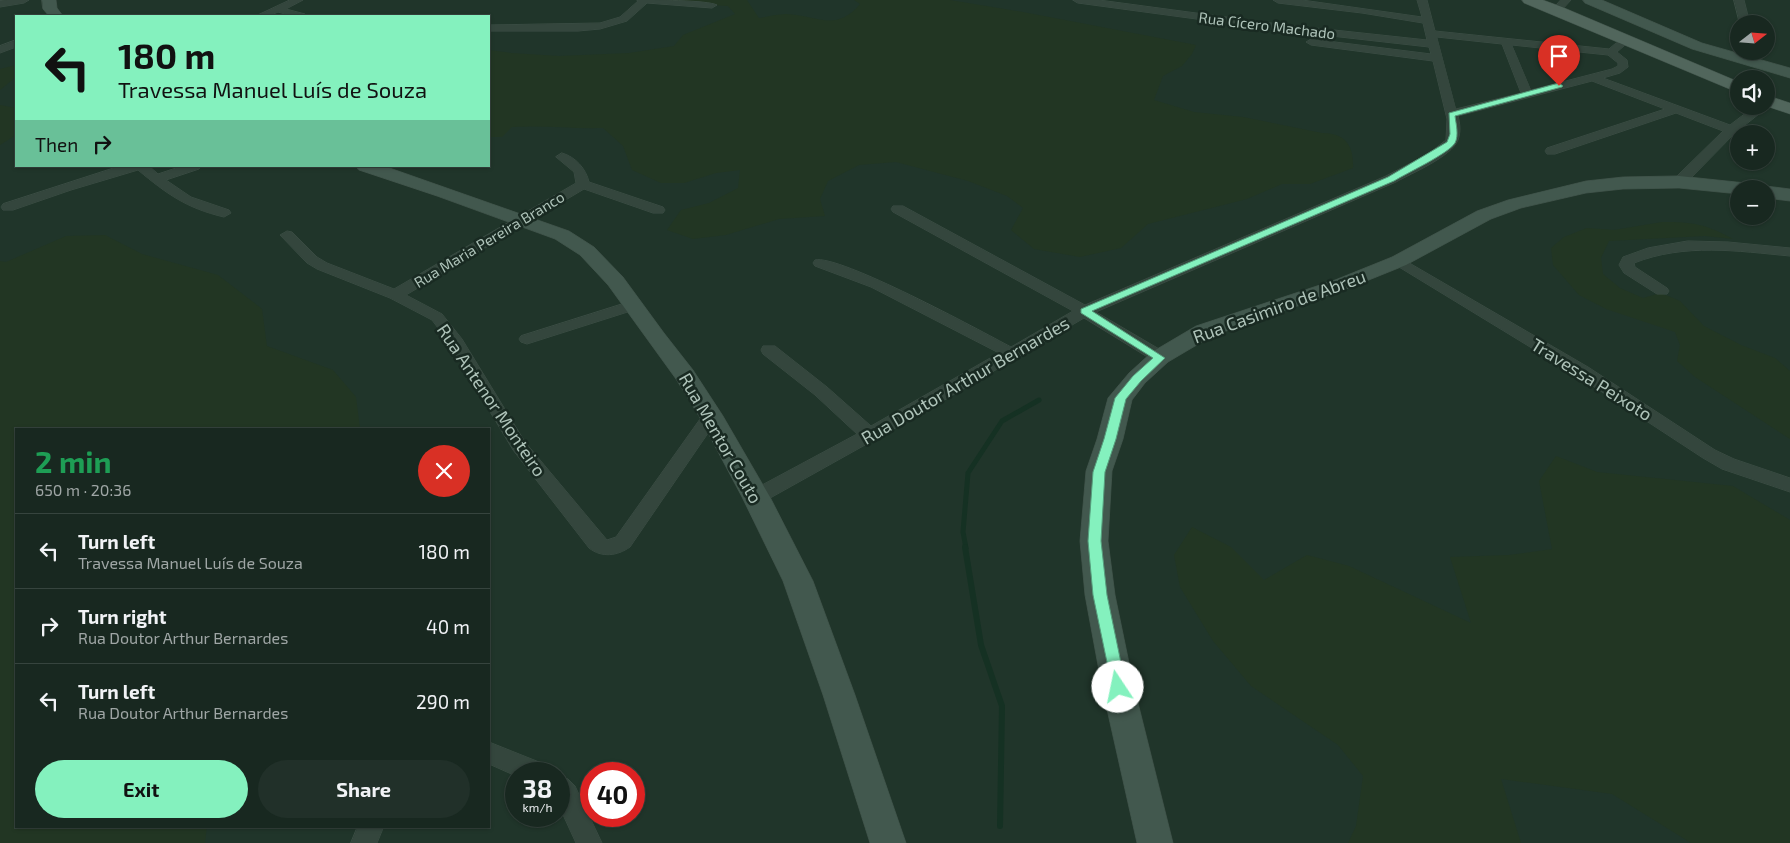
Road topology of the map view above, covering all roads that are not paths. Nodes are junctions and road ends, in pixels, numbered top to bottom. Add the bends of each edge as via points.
1 (24, 0) edge
2 (50, 0) edge
3 (298, 0) edge
4 (643, 0) edge
5 (1078, 0) edge
6 (1171, 0) edge
7 (1422, 0) edge
8 (1529, 0) edge
9 (1590, 0) edge
10 (1739, 0) edge
11 (1101, 2) edge
12 (0, 4) edge
13 (712, 5) dead end
14 (1561, 5) edge
15 (276, 9) junction
16 (1151, 11) junction
17 (1166, 13) junction
18 (55, 15) edge
19 (263, 15) edge
20 (298, 15) edge
21 (1743, 15) edge
22 (1280, 16) edge
23 (490, 28) edge
24 (1210, 29) dead end
25 (1432, 39) junction
26 (1296, 40) dead end
27 (1626, 40) junction
28 (0, 42) edge
29 (15, 42) edge
30 (15, 42) edge
31 (1506, 42) junction
32 (0, 50) edge
33 (1610, 52) junction
34 (1730, 53) edge
35 (1758, 60) edge
36 (1790, 73) edge
37 (1592, 77) junction
38 (1730, 84) edge
39 (1527, 94) junction
40 (1775, 105) edge
41 (1676, 109) junction
42 (1790, 109) edge
43 (1452, 114) junction
44 (1750, 115) edge
45 (1737, 125) edge
46 (1730, 130) edge
47 (1730, 131) edge
48 (1551, 151) dead end
49 (562, 157) dead end
50 (135, 167) edge
51 (141, 167) edge
52 (192, 167) edge
53 (368, 167) edge
54 (155, 179) junction
55 (1679, 182) junction
56 (583, 184) junction
57 (1730, 187) edge
58 (1775, 193) edge
59 (1790, 195) edge
60 (8, 207) dead end
61 (898, 209) dead end
62 (658, 210) dead end
63 (224, 214) dead end
64 (520, 220) junction
65 (287, 235) dead end
66 (1790, 252) edge
67 (1399, 260) junction
68 (820, 263) dead end
69 (1662, 292) dead end
70 (395, 295) junction
71 (632, 306) junction
72 (1084, 311) junction
73 (527, 339) dead end
74 (769, 350) dead end
75 (1013, 354) junction
76 (1160, 358) junction
77 (711, 416) junction
78 (870, 435) junction
79 (1790, 485) edge
80 (756, 498) junction
81 (490, 753) edge
82 (511, 762) edge
83 (570, 803) edge
84 (370, 828) edge
85 (364, 843) edge
86 (589, 843) edge
87 (888, 843) edge
88 (1155, 843) edge

1 - 12 street
2 - 18 street via 50,9
3 - 15 street
4 - 13 street
4 - 23 street via 627,17 614,23 554,29
5 - 11 street, Rua Cícero Machado
6 - 17 street
7 - 25 street, Rua Doutor Arthur Bernardes
8 - 14 main road
9 - 34 street via 1695,45
10 - 21 street
11 - 16 street, Rua Cícero Machado
14 - 27 main road
15 - 19 street
15 - 20 street
16 - 17 street, Rua Cícero Machado
16 - 24 street
17 - 22 street, Rua Cícero Machado
22 - 25 street, Rua Cícero Machado
22 - 25 street via 1362,10
25 - 26 street
25 - 31 street
25 - 43 street, Rua Doutor Arthur Bernardes
27 - 33 street
27 - 38 main road
28 - 29 street
30 - 32 street
31 - 33 street
31 - 39 street
33 - 37 street via 1623,62 1623,67
35 - 36 street
37 - 39 street
37 - 41 street
39 - 43 street
40 - 42 main road
41 - 46 street
41 - 48 street
43 - 72 street, Rua Doutor Arthur Bernardes via 1454,134 1451,143 1391,179
44 - 45 street
47 - 55 street
49 - 56 street via 580,171
50 - 60 street via 60,183
51 - 54 street
52 - 54 street
53 - 64 street, Rua Mentor Couto
54 - 63 street via 186,200
55 - 57 street, Rua Casimiro de Abreu
55 - 67 street, Rua Casimiro de Abreu via 1586,187 1515,204 1484,215
56 - 62 street
56 - 64 street, Rua Maria Pereira Branco
58 - 59 street
61 - 72 street
64 - 70 street, Rua Maria Pereira Branco
64 - 71 street, Rua Mentor Couto via 562,235 587,251 605,268
65 - 70 street, Rua Antenor Monteiro via 322,266
66 - 69 street via 1691,244 1665,248 1628,260 1629,270
67 - 76 street, Rua Casimiro de Abreu via 1342,284 1207,330
67 - 79 street, Travessa Peixoto via 1582,371 1709,454 1728,464
68 - 75 street via 876,284
70 - 77 street, Rua Antenor Monteiro via 437,317 454,339 519,446 602,548 609,549 623,542
71 - 73 street
71 - 77 street, Rua Mentor Couto via 686,375
72 - 75 street, Rua Doutor Arthur Bernardes
72 - 76 street
74 - 78 street
75 - 78 street, Rua Doutor Arthur Bernardes
76 - 88 street, Rua Casimiro de Abreu via 1120,398 1099,472 1094,541 1111,650
77 - 80 street, Rua Mentor Couto
78 - 80 street, Rua Doutor Arthur Bernardes
80 - 87 street, Rua Mentor Couto via 798,581 840,694
81 - 82 street
83 - 86 street
84 - 85 street

